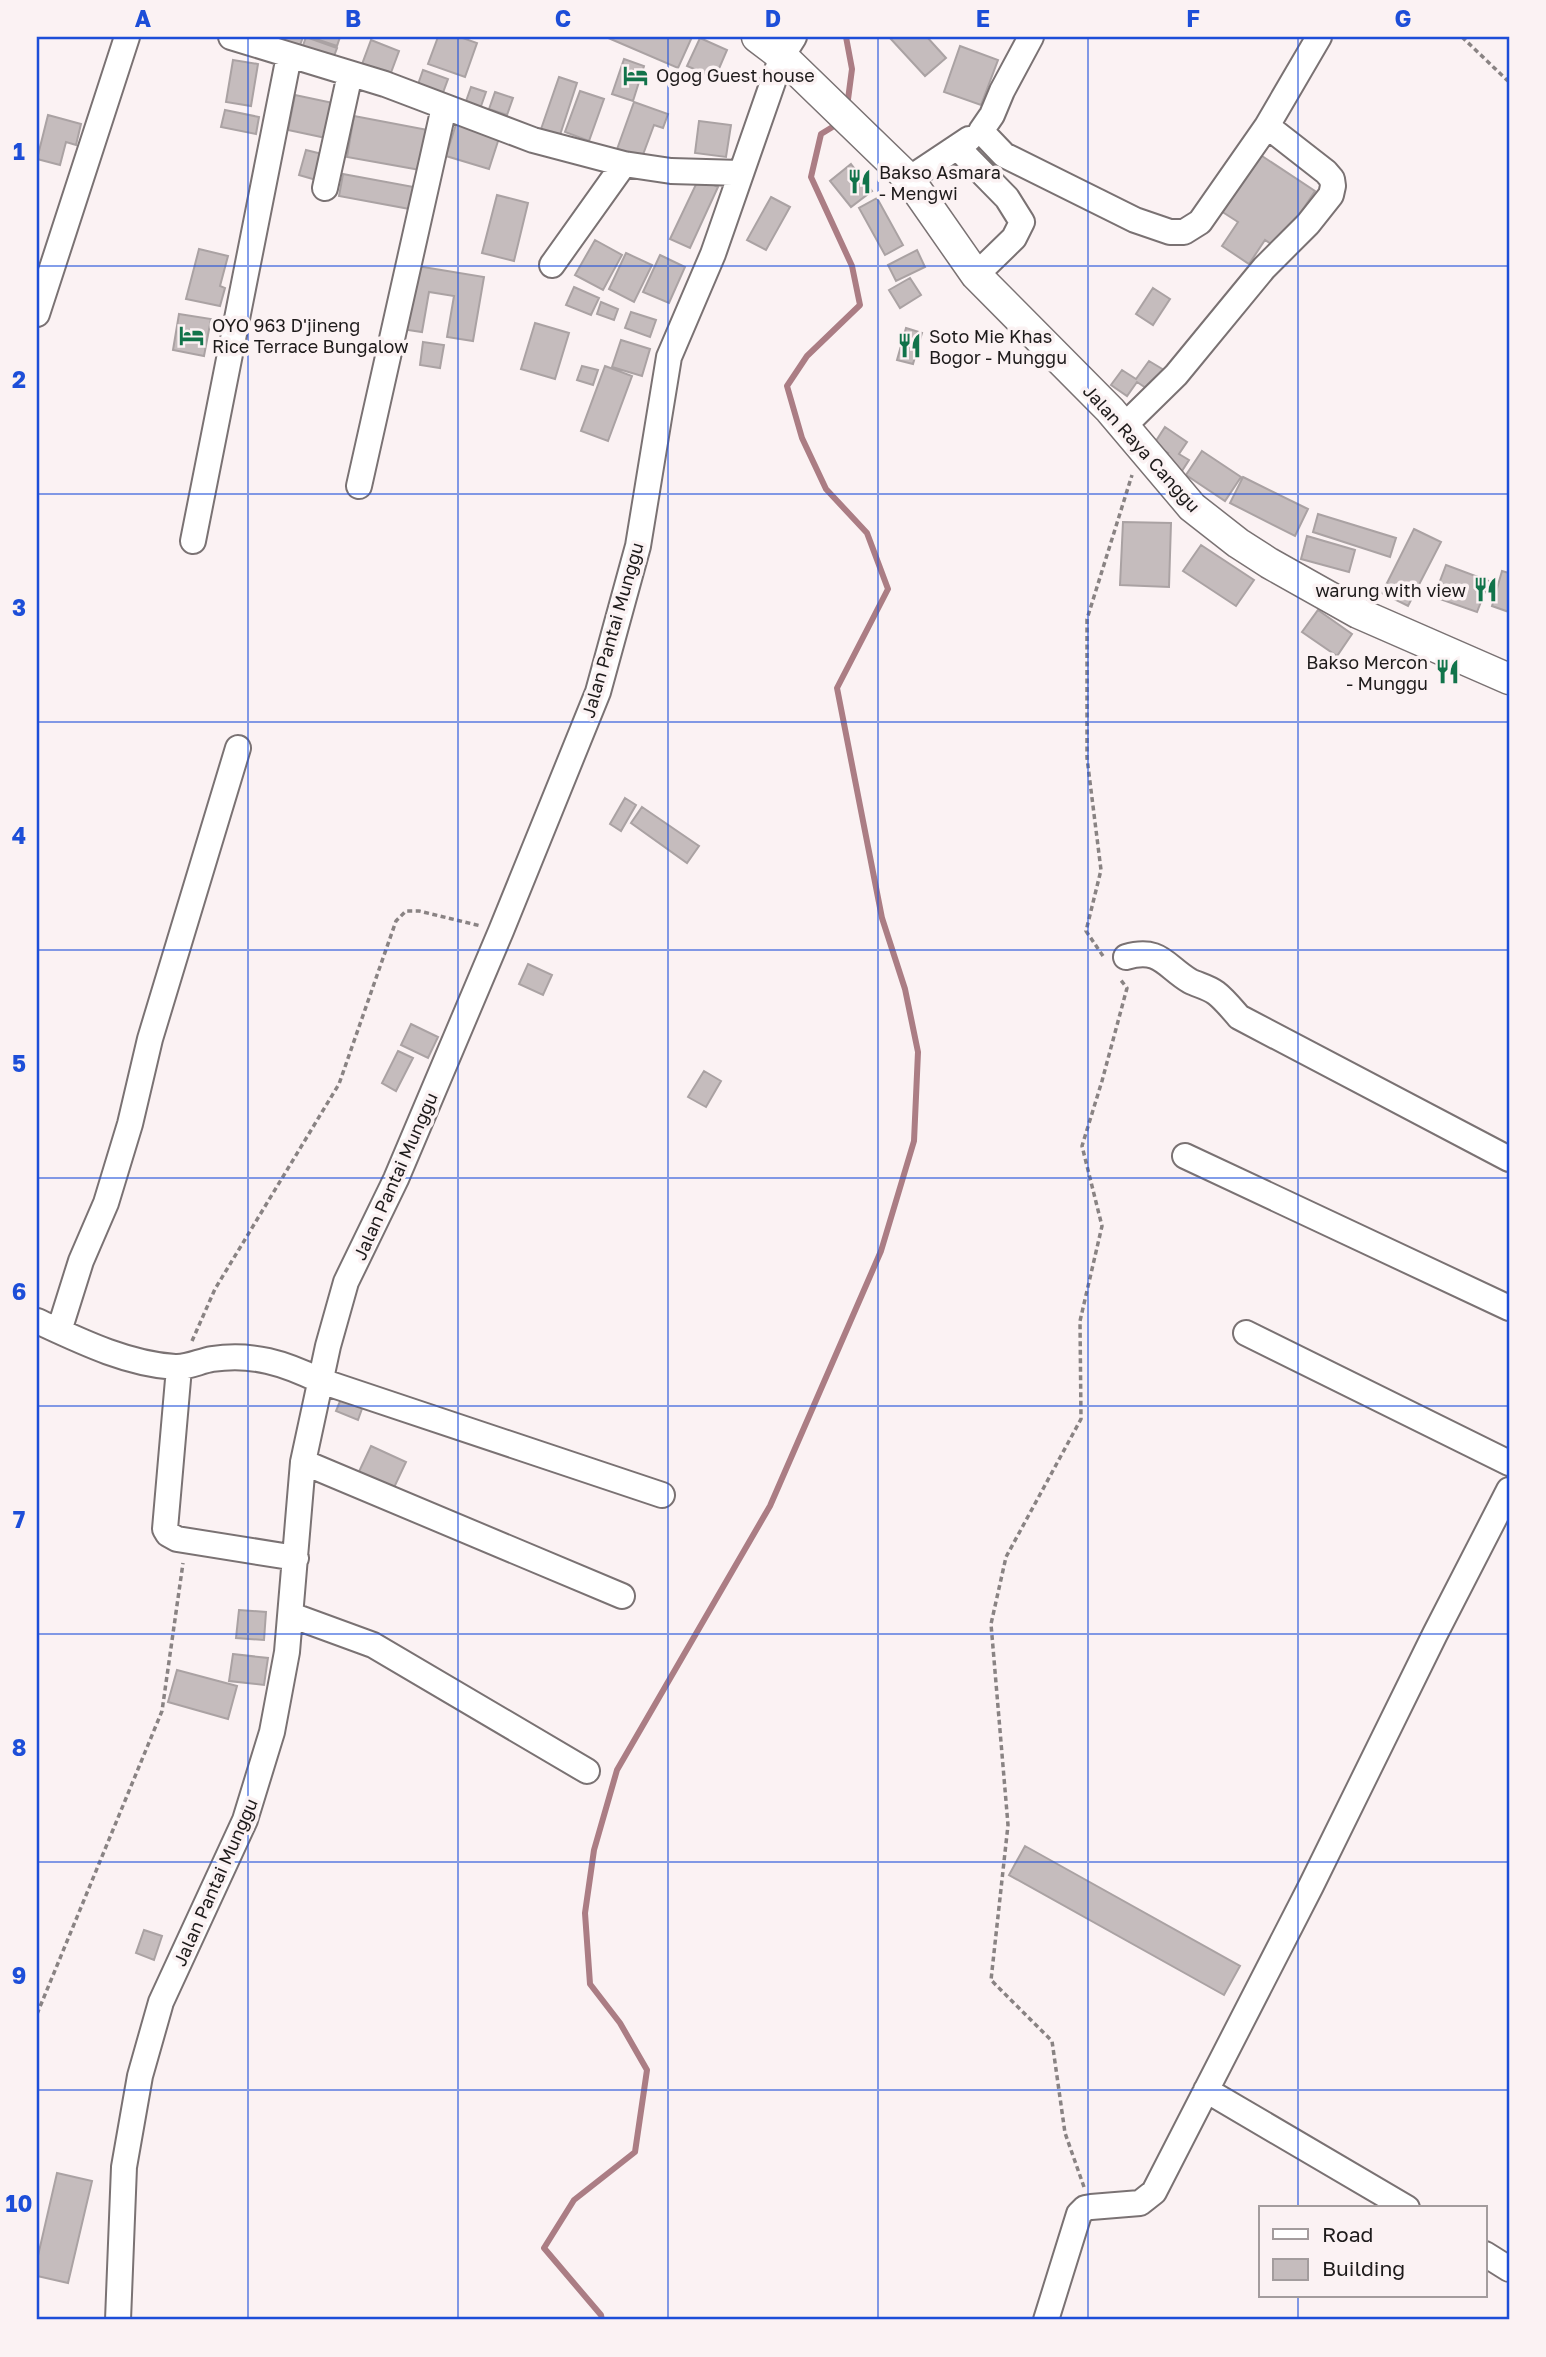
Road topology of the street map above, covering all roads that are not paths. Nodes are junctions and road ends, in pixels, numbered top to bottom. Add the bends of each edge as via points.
1 (127, 37) edge
2 (231, 37) edge
3 (757, 37) edge
4 (1031, 37) edge
5 (1319, 37) edge
6 (788, 46) edge
7 (289, 56) junction
8 (350, 74) junction
9 (444, 107) junction
10 (1267, 126) junction
11 (981, 131) junction
12 (957, 147) junction
13 (624, 164) junction
14 (741, 173) junction
15 (909, 179) junction
16 (325, 188) dead end
17 (552, 265) dead end
18 (976, 275) junction
19 (37, 314) edge
20 (1132, 436) junction
21 (359, 486) dead end
22 (193, 541) dead end
23 (1509, 678) edge
24 (239, 748) dead end
25 (1115, 962) road end
26 (1185, 1156) dead end
27 (1509, 1159) edge
28 (1509, 1308) edge
29 (37, 1321) edge
30 (60, 1331) junction
31 (1246, 1333) dead end
32 (180, 1368) junction
33 (321, 1381) junction
34 (303, 1462) junction
35 (1509, 1463) edge
36 (1509, 1490) edge
37 (662, 1495) dead end
38 (296, 1558) junction
39 (622, 1596) dead end
40 (291, 1615) junction
41 (587, 1771) dead end
42 (1206, 2090) junction
43 (1404, 2206) edge
44 (1486, 2255) edge
45 (1509, 2269) edge
46 (118, 2320) edge
47 (1046, 2320) edge

1 - 19 street
2 - 7 street
3 - 6 main road, Jalan Raya Canggu
4 - 11 street
5 - 10 street
6 - 14 street, Jalan Pantai Munggu
6 - 15 main road, Jalan Raya Canggu
7 - 8 street
7 - 22 street
8 - 9 street
8 - 16 street
9 - 13 street via 533,140
9 - 21 street
10 - 11 street via 1200,222 1184,232 1154,228 1082,195 1004,155
10 - 20 street via 1326,172 1332,179 1331,195 1264,268
11 - 12 street
12 - 15 street
12 - 18 street via 1007,198 1022,222 1014,237
13 - 14 street
13 - 17 street
14 - 33 street, Jalan Pantai Munggu via 669,357 639,546 598,692 396,1179 346,1282
15 - 18 main road, Jalan Raya Canggu
18 - 20 main road, Jalan Raya Canggu
20 - 23 main road, Jalan Raya Canggu via 1192,506 1269,563 1358,613
24 - 30 street via 150,1039 106,1203 81,1261
25 - 27 street via 1136,954 1163,959 1189,980 1216,993 1239,1017
26 - 28 street
29 - 30 street
30 - 32 street via 127,1358
31 - 35 street
32 - 33 street via 247,1356 292,1367
32 - 38 street via 168,1534
33 - 34 street, Jalan Pantai Munggu
33 - 37 street
34 - 38 street, Jalan Pantai Munggu
34 - 39 street
36 - 42 street
38 - 40 street, Jalan Pantai Munggu
40 - 41 street via 373,1645
40 - 46 street, Jalan Pantai Munggu via 272,1732 245,1820 161,2003 140,2076 124,2167
42 - 43 street
42 - 47 street via 1154,2192 1140,2203 1085,2208 1079,2214
44 - 45 street

